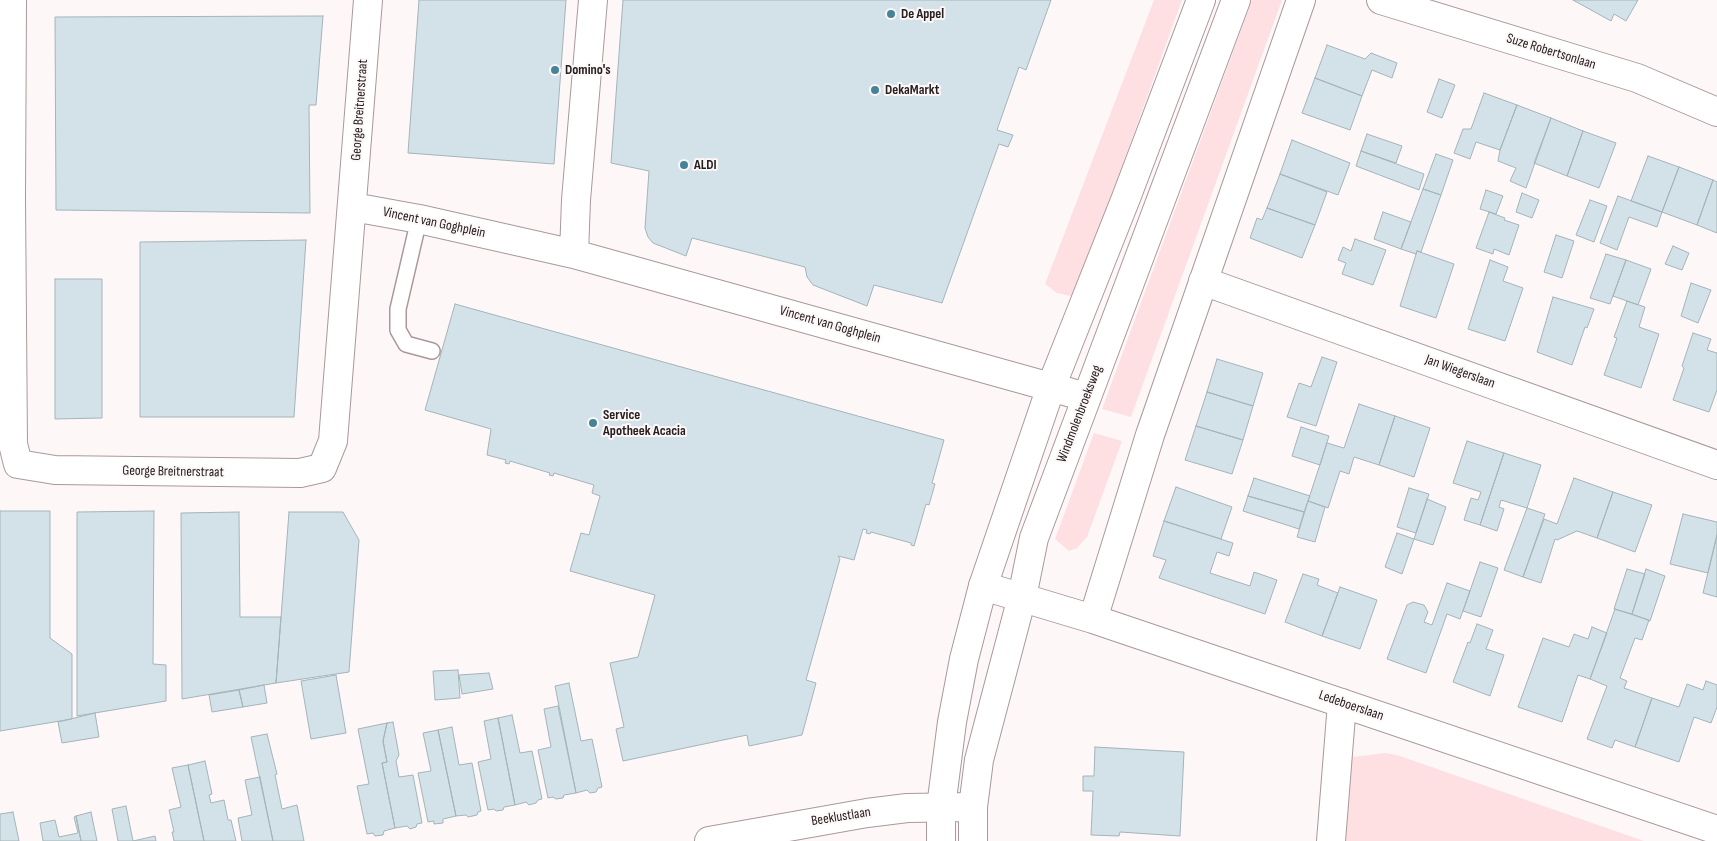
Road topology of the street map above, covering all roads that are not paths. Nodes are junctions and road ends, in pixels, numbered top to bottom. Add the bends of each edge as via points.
1 (12, 0) edge
2 (368, 0) edge
3 (593, 0) edge
4 (1201, 0) edge
5 (1236, 0) edge
6 (1301, 0) edge
7 (1381, 0) edge
8 (1717, 112) edge
9 (353, 207) junction
10 (419, 219) junction
11 (574, 254) junction
12 (1203, 281) junction
13 (432, 351) dead end
14 (1051, 387) junction
15 (1086, 397) junction
16 (1717, 465) edge
17 (983, 586) junction
18 (1022, 597) junction
19 (1093, 619) junction
20 (1342, 703) junction
21 (941, 807) junction
22 (973, 807) junction
23 (1717, 830) edge
24 (709, 841) edge
25 (941, 841) edge
26 (973, 841) edge
27 (1331, 841) edge

1 - 9 street, George Breitnerstraat via 13,444 18,464 55,470 300,473 322,468 333,441
2 - 9 street, George Breitnerstraat
3 - 11 street
4 - 14 street
5 - 15 street, Windmolenbroeksweg
6 - 12 street
7 - 8 street, Suze Robertsonlaan via 1637,78
9 - 10 street, Vincent van Goghplein
10 - 11 street, Vincent van Goghplein
10 - 13 lane via 398,309 398,330 406,344
11 - 14 street, Vincent van Goghplein
12 - 16 street, Jan Wiegerslaan
12 - 19 street via 1150,435
14 - 15 street, Vincent van Goghplein
14 - 17 street
15 - 18 street, Windmolenbroeksweg via 1034,538
17 - 18 street, Ledeboerslaan
17 - 21 street via 952,722
18 - 19 street, Ledeboerslaan
18 - 22 street, Windmolenbroeksweg via 979,760
19 - 20 street, Ledeboerslaan
20 - 23 street, Ledeboerslaan
20 - 27 street
21 - 22 street, Beeklustlaan
21 - 24 street, Beeklustlaan via 867,813
21 - 25 street
22 - 26 street, Windmolenbroeksweg

